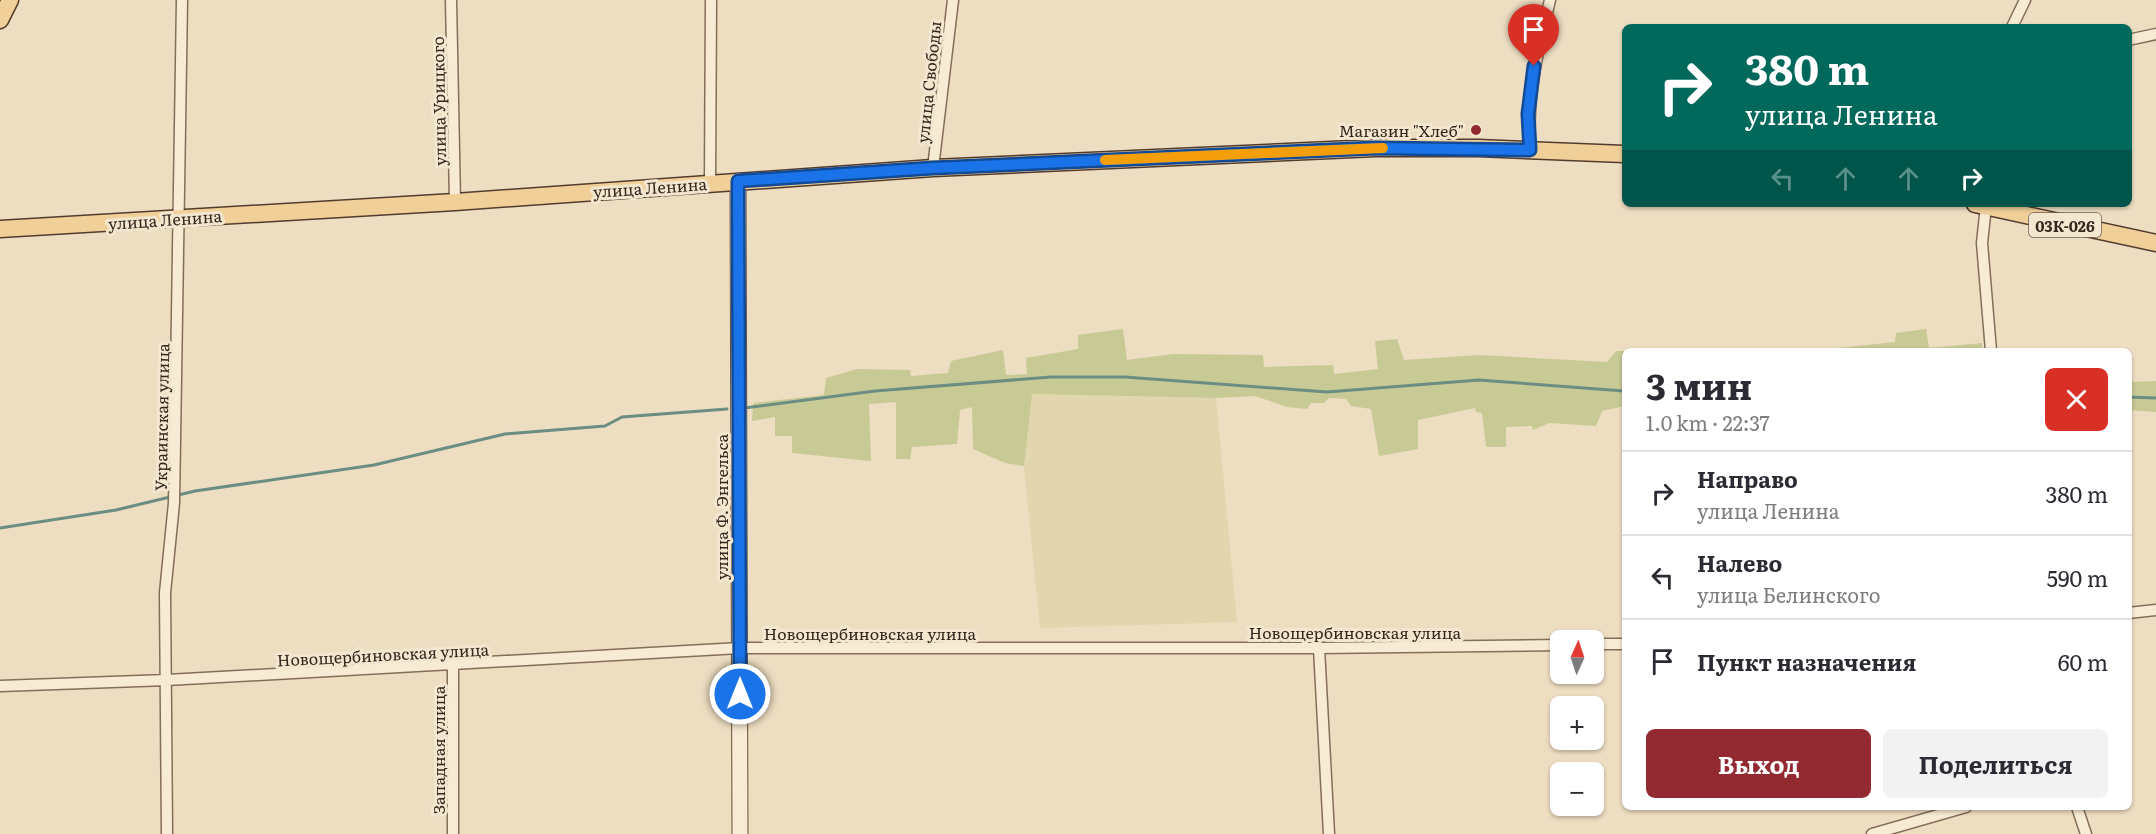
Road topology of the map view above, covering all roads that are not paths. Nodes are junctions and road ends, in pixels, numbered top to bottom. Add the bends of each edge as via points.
1 (10, 0) edge
2 (182, 0) edge
3 (451, 0) edge
4 (711, 0) edge
5 (953, 0) edge
6 (1550, 0) edge
7 (2025, 0) edge
8 (0, 20) edge
9 (2013, 24) edge
10 (2156, 34) edge
11 (2132, 39) edge
12 (1530, 150) junction
13 (1622, 154) edge
14 (933, 168) junction
15 (738, 181) junction
16 (710, 182) junction
17 (455, 202) junction
18 (1978, 207) edge
19 (1987, 207) edge
20 (180, 218) junction
21 (0, 229) edge
22 (2156, 243) edge
23 (1991, 348) edge
24 (2156, 610) edge
25 (2132, 613) edge
26 (1604, 644) edge
27 (1622, 644) edge
28 (1550, 645) edge
29 (740, 648) junction
30 (1319, 648) junction
31 (453, 665) junction
32 (167, 680) junction
33 (0, 686) edge
34 (1956, 810) edge
35 (2078, 810) edge
36 (167, 834) edge
37 (453, 834) edge
38 (740, 834) edge
39 (1329, 834) edge
40 (1872, 834) edge
41 (2086, 834) edge

1 - 8 main road
2 - 20 street, Украинская улица
3 - 17 street, улица Урицкого
4 - 16 street
5 - 14 street, улица Свободы
6 - 12 street via 1534,66 1528,114
7 - 9 street
10 - 11 street
12 - 13 main road, улица Ленина
12 - 14 main road, улица Ленина via 1375,148
14 - 15 main road, улица Ленина
15 - 16 main road, улица Ленина
15 - 29 main road, улица Ф. Энгельса
16 - 17 main road, улица Ленина
17 - 20 main road, улица Ленина
18 - 23 street
19 - 22 main road, 03К-026
20 - 21 main road, улица Ленина
20 - 32 street, Украинская улица via 174,503 165,593
24 - 25 street
26 - 27 street
28 - 30 street, Новощербиновская улица
29 - 30 street, Новощербиновская улица
29 - 31 street, Новощербиновская улица
29 - 38 main road, улица Ф. Энгельса
30 - 39 street
31 - 32 street, Новощербиновская улица
31 - 37 street, Западная улица
32 - 33 street, Новощербиновская улица
32 - 36 street, Украинская улица
34 - 40 street
35 - 41 street

